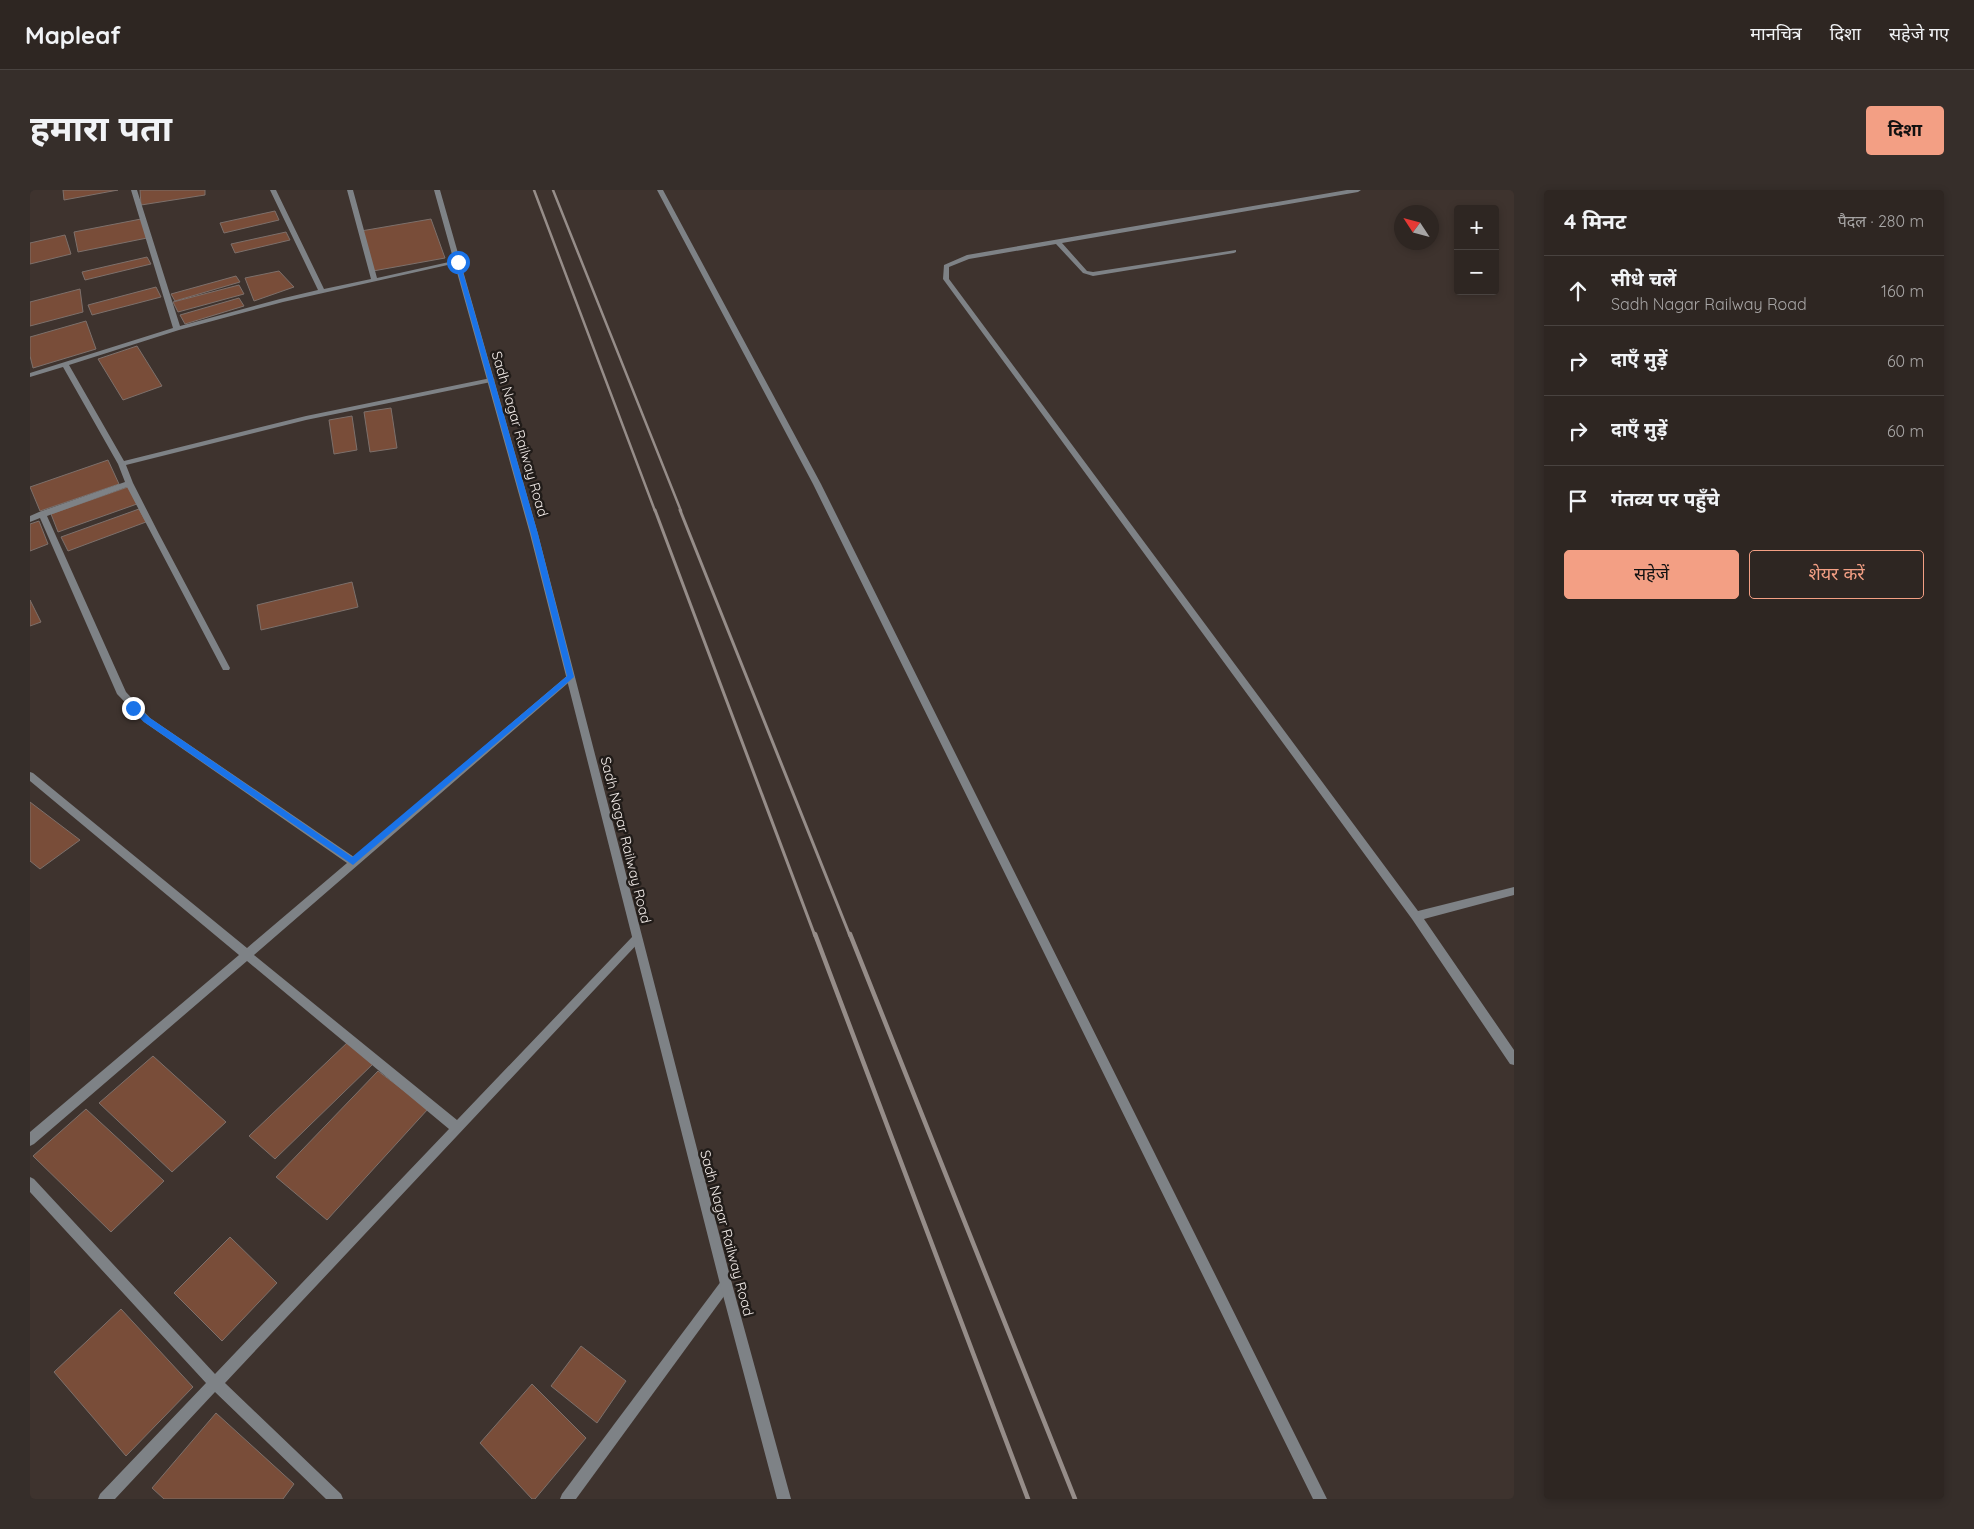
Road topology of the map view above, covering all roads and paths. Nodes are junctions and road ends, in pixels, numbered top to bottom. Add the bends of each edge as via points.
1 (134, 190) edge
2 (273, 190) edge
3 (350, 190) edge
4 (437, 190) edge
5 (660, 190) edge
6 (1358, 190) edge
7 (1057, 241) junction
8 (1234, 251) dead end
9 (458, 262) junction
10 (374, 279) junction
11 (321, 290) junction
12 (177, 329) junction
13 (65, 366) junction
14 (30, 376) edge
15 (491, 380) junction
16 (122, 464) junction
17 (129, 483) junction
18 (42, 514) junction
19 (30, 519) edge
20 (226, 668) dead end
21 (571, 677) junction
22 (30, 776) edge
23 (353, 862) junction
24 (1514, 891) edge
25 (1416, 916) junction
26 (637, 939) junction
27 (248, 954) junction
28 (1514, 1060) edge
29 (457, 1128) junction
30 (30, 1140) edge
31 (30, 1183) edge
32 (726, 1284) junction
33 (215, 1383) junction
34 (105, 1499) edge
35 (336, 1499) edge
36 (567, 1499) edge
37 (784, 1499) edge
38 (1320, 1499) edge

1 - 12 street
2 - 11 street
3 - 10 street
4 - 9 street, Sadh Nagar Railway Road
5 - 38 street via 816,484
6 - 7 street
7 - 8 street via 1085,272 1093,274
7 - 25 street via 967,257 946,266 946,279
9 - 10 street
9 - 15 street, Sadh Nagar Railway Road
10 - 11 street
11 - 12 street
12 - 13 street
13 - 14 street
13 - 16 street
15 - 16 street via 306,418
15 - 21 street, Sadh Nagar Railway Road
16 - 17 street
17 - 18 street
17 - 20 street
18 - 19 street
18 - 23 street via 122,694 133,708
21 - 23 street
21 - 26 street, Sadh Nagar Railway Road
22 - 27 street
23 - 27 street
24 - 25 street
25 - 28 street
26 - 29 street
26 - 32 street, Sadh Nagar Railway Road
27 - 29 street
27 - 30 street
29 - 33 street
31 - 33 street
32 - 36 street
32 - 37 street, Sadh Nagar Railway Road
33 - 34 street
33 - 35 street

